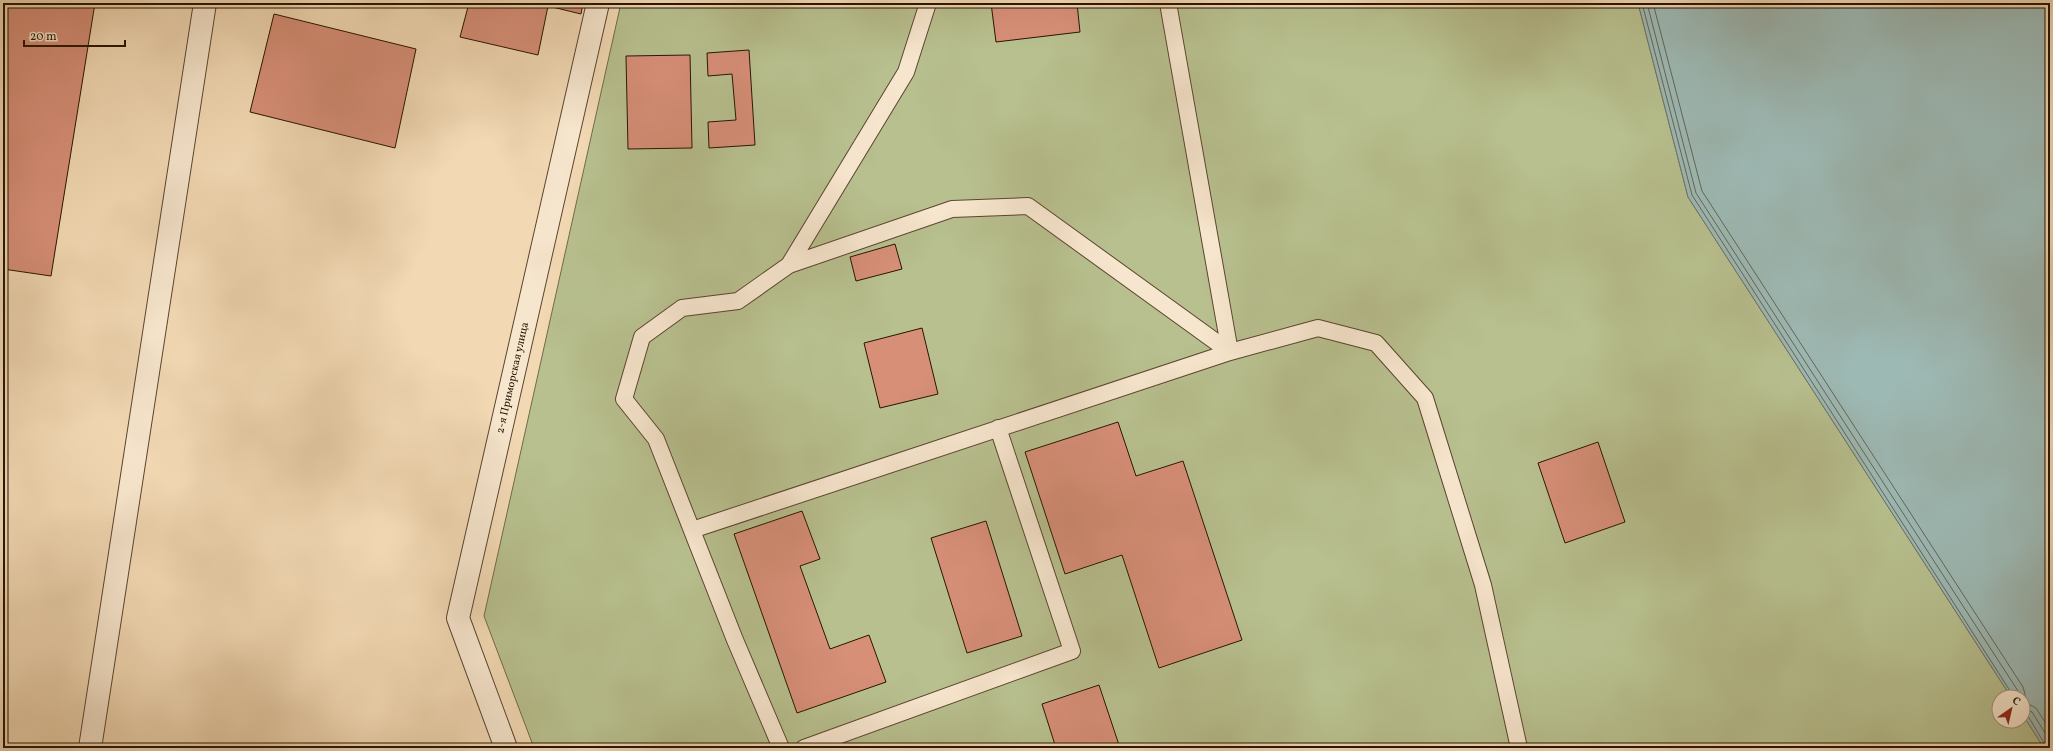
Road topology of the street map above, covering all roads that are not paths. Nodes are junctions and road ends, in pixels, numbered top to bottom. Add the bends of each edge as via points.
1 (205, 3) edge
2 (598, 3) edge
3 (928, 3) edge
4 (1168, 3) edge
5 (789, 265) junction
6 (1230, 352) junction
7 (998, 428) junction
8 (692, 530) junction
9 (90, 748) edge
10 (506, 748) edge
11 (781, 748) edge
12 (804, 748) edge
13 (1519, 748) edge

1 - 9 street
2 - 10 street, 2-я Приморская улица via 458,618
3 - 5 lane via 906,72
4 - 6 lane
5 - 6 lane via 952,209 1028,206
5 - 8 lane via 738,301 682,308 642,337 624,399 656,439
6 - 7 lane
6 - 13 lane via 1318,328 1376,343 1425,398 1483,585
7 - 8 lane
7 - 12 lane via 1072,651
8 - 11 lane

